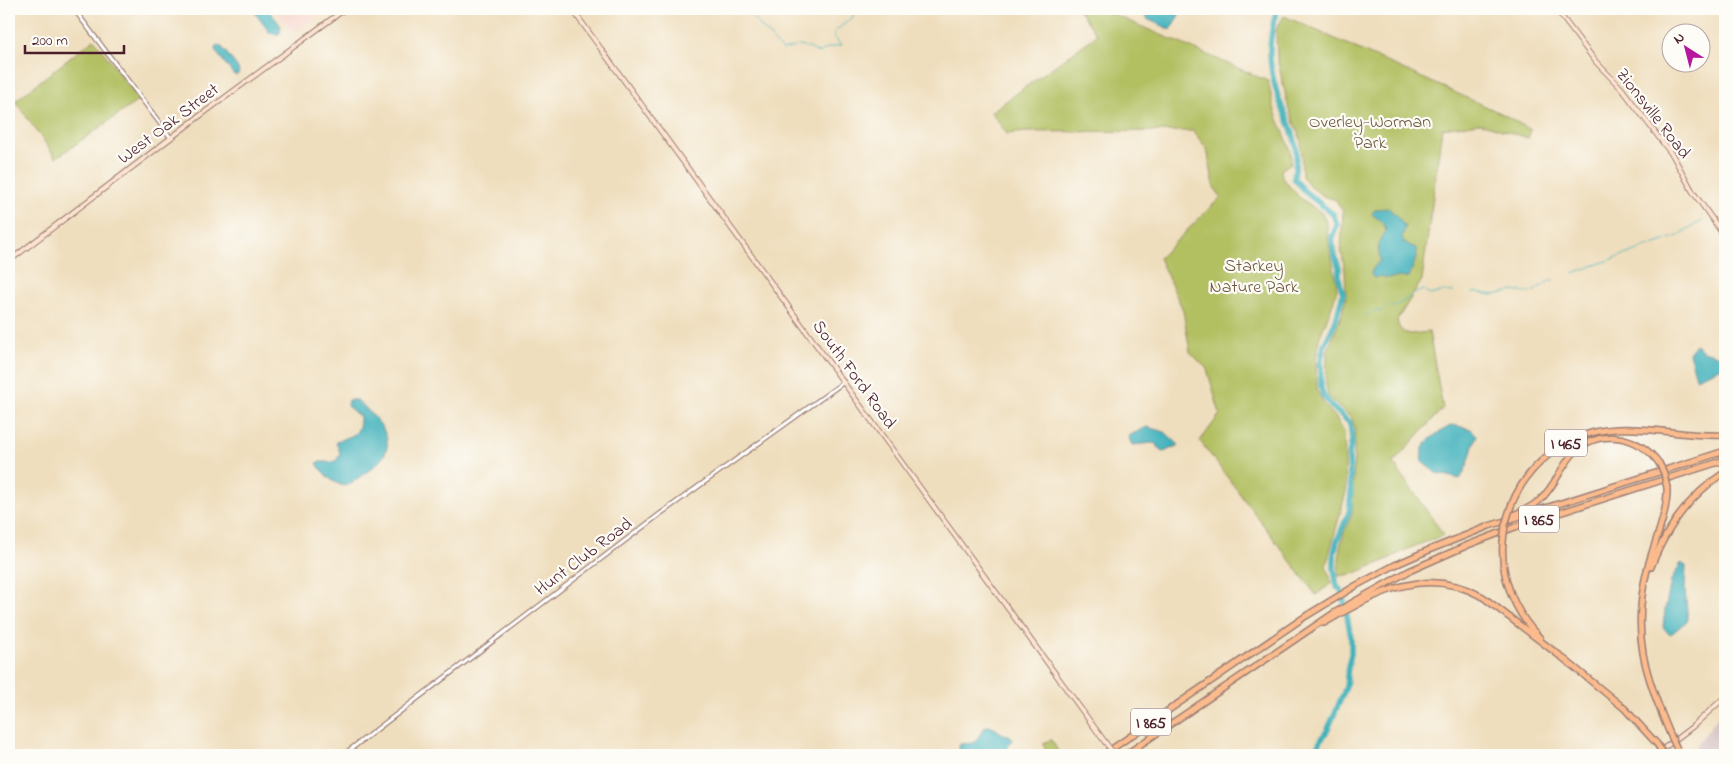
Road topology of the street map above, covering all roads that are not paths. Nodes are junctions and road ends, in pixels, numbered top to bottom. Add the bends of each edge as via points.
1 (74, 9) edge
2 (345, 9) edge
3 (572, 9) edge
4 (1556, 9) edge
5 (171, 138) junction
6 (1725, 237) edge
7 (9, 261) edge
8 (844, 382) junction
9 (1725, 435) edge
10 (1725, 451) edge
11 (1725, 460) edge
12 (1725, 472) edge
13 (1489, 526) junction
14 (1643, 594) junction
15 (1360, 600) junction
16 (1560, 656) junction
17 (1725, 697) edge
18 (343, 755) edge
19 (1103, 755) edge
20 (1114, 755) edge
21 (1125, 755) edge
22 (1655, 755) edge
23 (1664, 755) edge
24 (1679, 755) edge

1 - 5 street
2 - 5 main road, West Oak Street
3 - 8 main road, South Ford Road
4 - 6 main road, Zionsville Road via 1673,156 1693,192
5 - 7 main road, West Oak Street
8 - 18 street, Hunt Club Road via 660,514
8 - 20 main road, South Ford Road, bridge
9 - 16 highway, I 465, bridge via 1624,429 1600,431 1563,445 1522,483 1505,525 1504,571 1518,609 1535,632
10 - 13 highway, I 865
11 - 15 highway, I 865 via 1482,539 1424,564
12 - 14 highway via 1698,493 1671,526 1657,552
13 - 14 highway, bridge via 1539,501 1580,448 1594,440 1610,437 1628,439 1648,450 1659,463 1667,488 1666,504
13 - 19 highway, I 865 via 1416,556 1318,608
14 - 24 highway, bridge via 1640,628 1644,664
15 - 16 highway via 1409,583 1436,582 1456,586 1488,600
15 - 21 highway, I 865 via 1300,636
16 - 23 highway, I 465, bridge via 1624,708
17 - 22 main road

